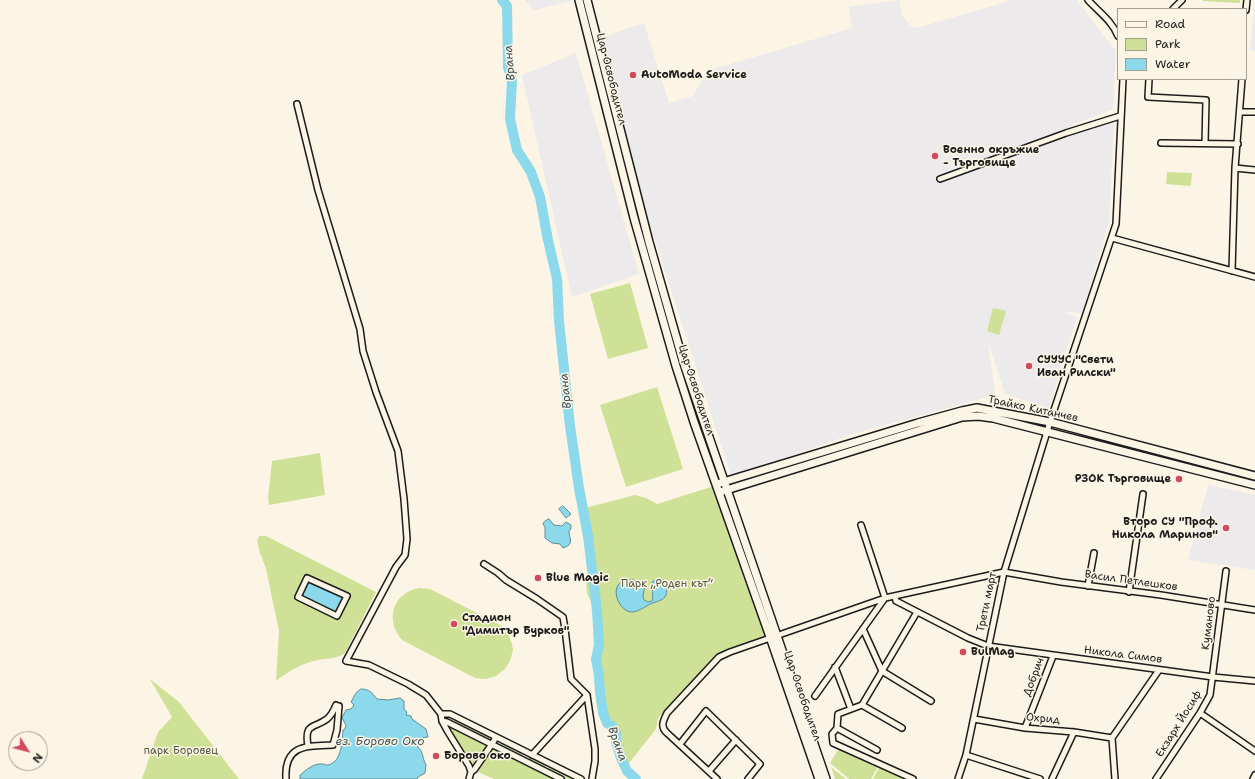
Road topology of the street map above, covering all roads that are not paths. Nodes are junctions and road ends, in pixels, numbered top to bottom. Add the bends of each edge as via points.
1 (580, 0) edge
2 (587, 0) edge
3 (1088, 0) edge
4 (1182, 0) edge
5 (1174, 8) edge
6 (1117, 34) edge
7 (1122, 80) edge
8 (1150, 80) edge
9 (1242, 80) edge
10 (297, 104) dead end
11 (1240, 112) junction
12 (1255, 112) edge
13 (1120, 116) junction
14 (1161, 143) dead end
15 (1205, 143) junction
16 (1238, 144) junction
17 (1235, 168) junction
18 (1255, 170) edge
19 (940, 179) dead end
20 (1112, 238) junction
21 (1232, 271) junction
22 (1255, 277) edge
23 (1050, 422) junction
24 (1047, 432) junction
25 (1255, 476) edge
26 (724, 482) junction
27 (716, 485) junction
28 (1255, 486) edge
29 (727, 490) junction
30 (719, 493) junction
31 (1143, 494) dead end
32 (861, 525) dead end
33 (1094, 553) dead end
34 (484, 564) dead end
35 (1226, 571) dead end
36 (1004, 572) junction
37 (1088, 586) junction
38 (1129, 592) junction
39 (347, 596) joint
40 (895, 597) junction
41 (885, 598) junction
42 (1222, 604) junction
43 (1255, 610) edge
44 (917, 612) junction
45 (863, 629) junction
46 (774, 637) junction
47 (988, 646) junction
48 (1053, 656) junction
49 (835, 667) junction
50 (1159, 670) junction
51 (882, 671) junction
52 (1213, 677) junction
53 (1255, 681) edge
54 (587, 695) junction
55 (815, 696) dead end
56 (931, 701) dead end
57 (862, 705) junction
58 (851, 709) junction
59 (1200, 713) junction
60 (441, 714) junction
61 (450, 714) junction
62 (974, 719) junction
63 (445, 721) junction
64 (837, 728) junction
65 (902, 728) dead end
66 (1025, 728) junction
67 (1074, 732) junction
68 (496, 736) junction
69 (1112, 738) junction
70 (736, 740) junction
71 (492, 744) junction
72 (680, 744) junction
73 (308, 746) junction
74 (877, 750) dead end
75 (1255, 751) edge
76 (530, 754) junction
77 (966, 755) junction
78 (524, 761) junction
79 (548, 763) junction
80 (544, 771) junction
81 (709, 771) junction
82 (471, 772) junction
83 (1255, 775) edge
84 (1033, 778) edge
85 (286, 779) edge
86 (469, 779) edge
87 (560, 779) edge
88 (580, 779) edge
89 (592, 779) edge
90 (717, 779) edge
91 (748, 779) edge
92 (819, 779) edge
93 (826, 779) edge
94 (913, 779) edge
95 (958, 779) edge
96 (1040, 779) edge
97 (1052, 779) edge
98 (1115, 779) edge
99 (1156, 779) edge
100 (1253, 779) edge

1 - 27 street, Цар Освободител via 634,218 676,366
2 - 26 street, Цар Освободител via 649,242 684,361
3 - 6 street via 1110,22
4 - 5 street
7 - 13 street, Трети март
8 - 15 street via 1148,96 1206,100
9 - 11 street
10 - 60 street via 318,190 360,329 363,351 398,451 404,499 406,555 396,567 346,661 369,666 408,684 426,695
11 - 12 street
11 - 16 street
13 - 19 street
13 - 20 street, Трети март via 1117,213
14 - 15 street
15 - 16 street
16 - 17 street
17 - 18 street
17 - 21 street
20 - 21 street
20 - 23 street, Трети март
21 - 22 street
23 - 24 street, Трети март
23 - 25 street, Трайко Китанчев
23 - 26 street, Трайко Китанчев via 977,408 918,423
24 - 28 street, Трайко Китанчев
24 - 29 street, Трайко Китанчев via 985,416 962,417
24 - 36 street, Трети март
26 - 27 street, Трайко Китанчев
26 - 29 street, Цар Освободител
27 - 30 street, Цар Освободител
29 - 30 street, Трайко Китанчев
29 - 46 street, Цар Освободител
30 - 46 street, Цар Освободител
31 - 38 street
32 - 41 street
33 - 37 street
34 - 54 street via 563,617 571,679
35 - 42 street, Куманово
36 - 37 street, Васил Петлешков
36 - 40 street
36 - 47 street, Трети март
37 - 38 street, Васил Петлешков
38 - 42 street, Васил Петлешков
39 - 39 street via 337,616 298,597 307,578
40 - 41 street
40 - 44 street, Никола Симов via 896,601
41 - 45 street
41 - 46 street
42 - 43 street, Васил Петлешков
42 - 52 street, Куманово
44 - 47 street, Никола Симов
44 - 51 street
45 - 49 street
45 - 51 street
46 - 72 street via 719,657 667,713 662,725 663,730
46 - 92 street, Цар Освободител
46 - 93 street, Цар Освободител
47 - 48 street, Никола Симов
47 - 62 street, Трети март
48 - 50 street, Никола Симов
48 - 66 street, Добрич
49 - 55 street
49 - 58 street
50 - 52 street, Никола Симов
50 - 69 street
51 - 56 street
51 - 57 street
52 - 53 street, Никола Симов
52 - 59 street, Екзарх Йосиф via 1210,695
54 - 76 street
54 - 89 street via 595,749
57 - 58 street
57 - 65 street
58 - 64 street via 838,714
59 - 75 street
59 - 99 street, Екзарх Йосиф
60 - 61 street
60 - 63 street
61 - 63 street
61 - 68 street
62 - 66 street, Охрид
62 - 77 street, Трети март
63 - 71 street
63 - 82 street
64 - 74 street
64 - 94 street via 832,734 833,743
66 - 67 street, Охрид
67 - 69 street, Охрид
67 - 97 street
68 - 71 street
68 - 76 street
69 - 98 street
70 - 72 street via 706,711
70 - 81 street
70 - 91 street via 760,764
71 - 78 street
71 - 82 street
72 - 81 street
73 - 73 street via 306,735 312,726 326,720 337,706 337,730 333,745
73 - 85 street via 293,752 289,758
76 - 78 street
76 - 79 street
77 - 84 street
77 - 95 street, Трети март
78 - 80 street
79 - 80 street
79 - 88 street
80 - 87 street
81 - 90 street
82 - 86 street
83 - 100 street
84 - 96 street

